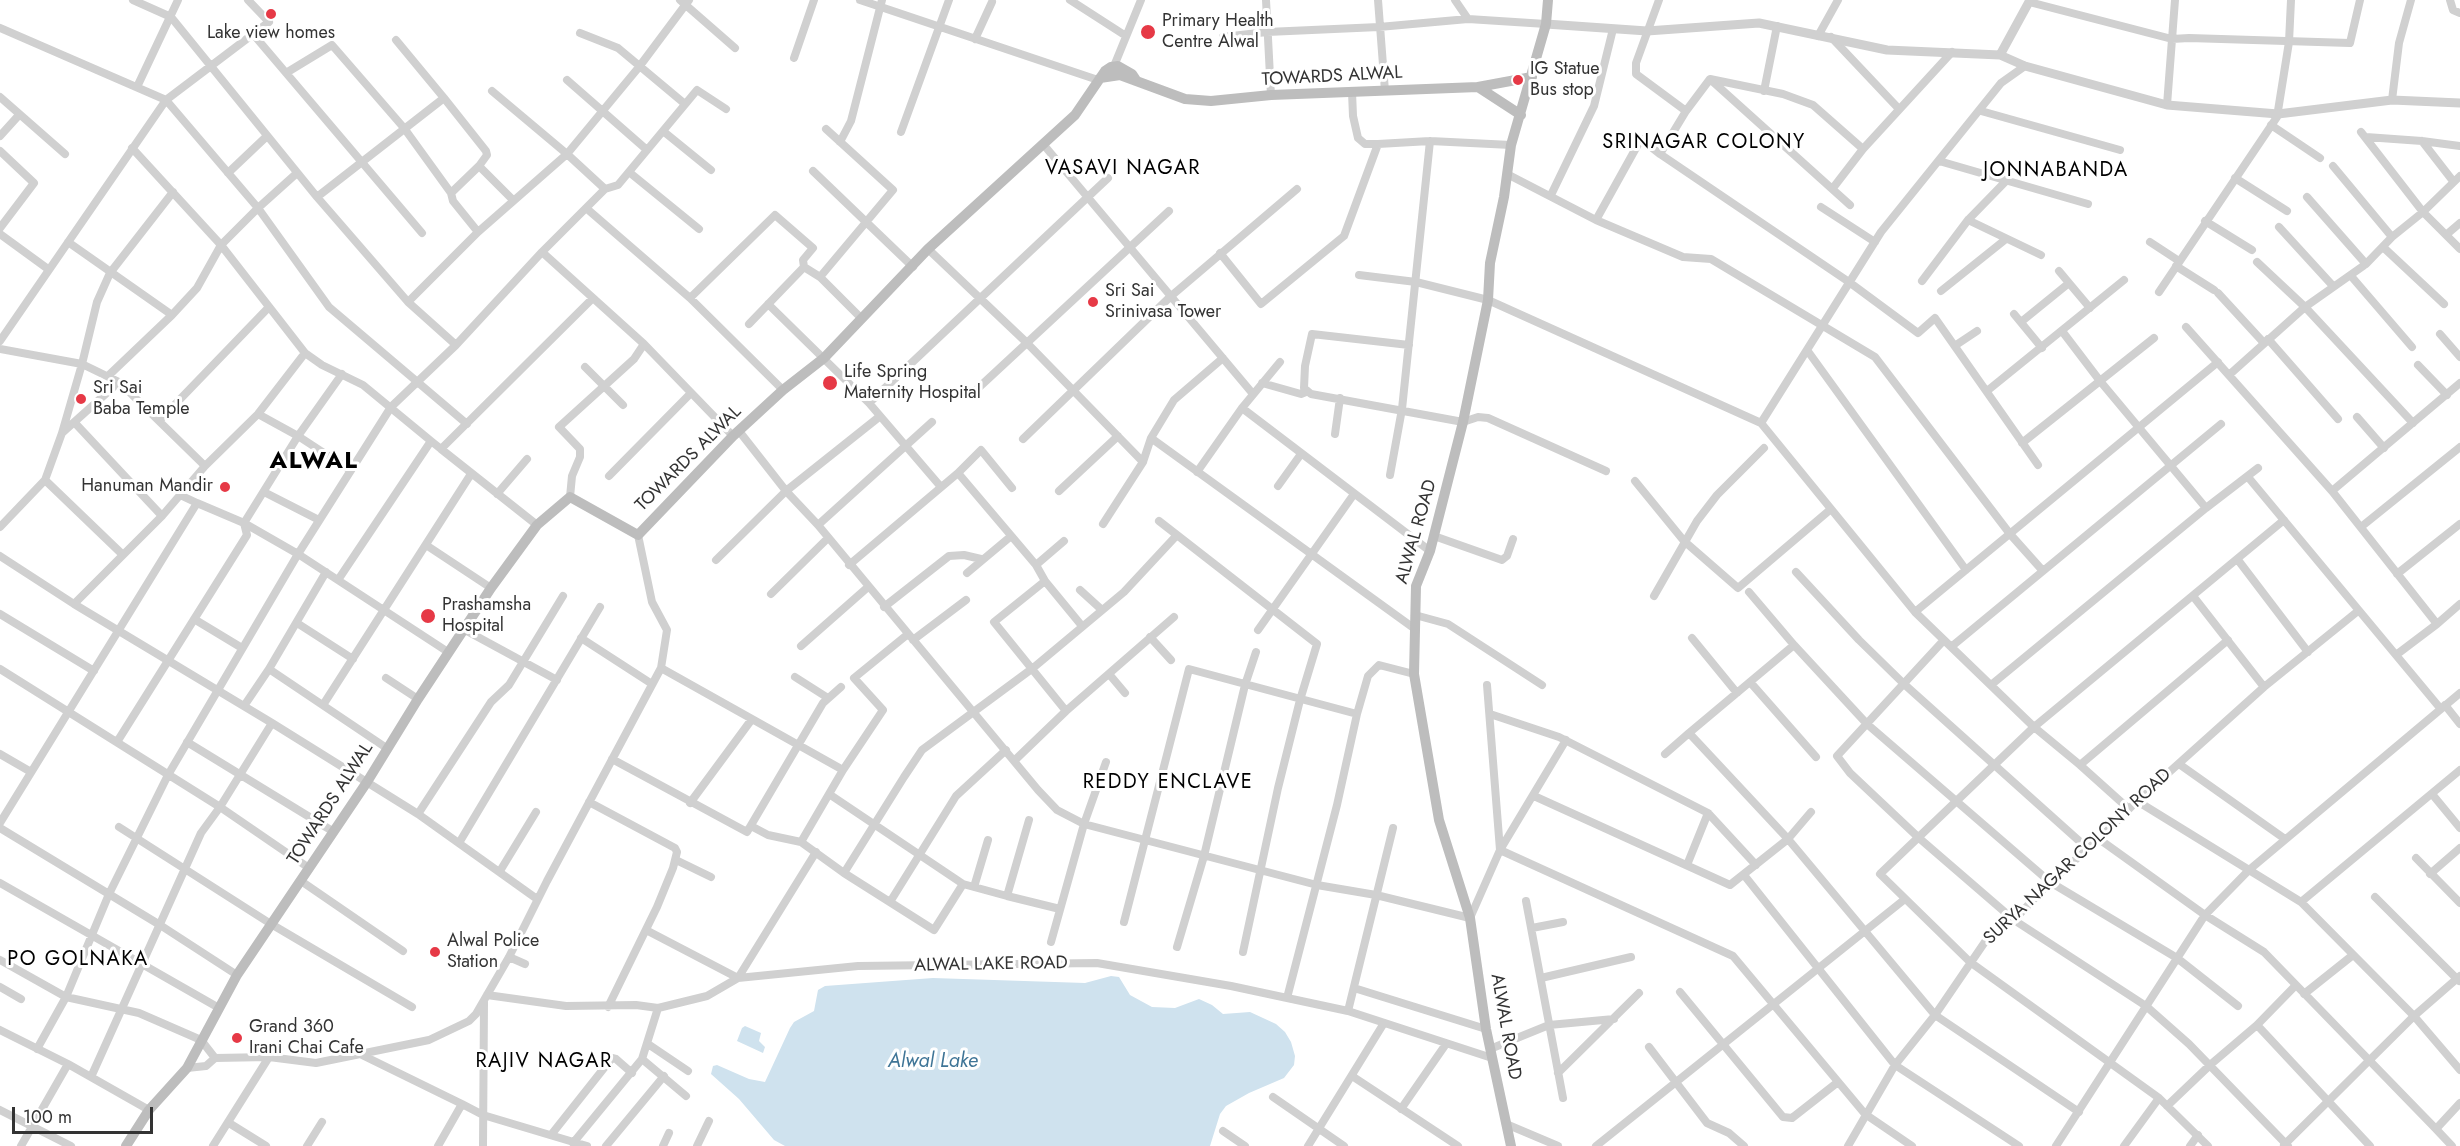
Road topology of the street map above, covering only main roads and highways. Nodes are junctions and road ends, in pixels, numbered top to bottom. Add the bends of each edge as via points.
1 (1548, 0) edge
2 (1532, 77) junction
3 (1478, 87) junction
4 (1521, 115) junction
5 (126, 1146) edge
6 (1511, 1146) edge

1 - 2 main road, ALWAL ROAD
2 - 3 main road, TOWARDS ALWAL
2 - 4 main road, ALWAL ROAD
3 - 4 main road
3 - 5 main road, TOWARDS ALWAL via 1271,95 1212,102 1163,92 1120,75 1106,75 1075,115 928,249 824,358 736,434 638,535 570,496 537,525 448,652 367,783 237,975 187,1068 149,1110
4 - 6 main road, ALWAL ROAD via 1511,145 1488,300 1463,422 1430,551 1416,586 1414,674 1439,820 1470,918 1486,1029

